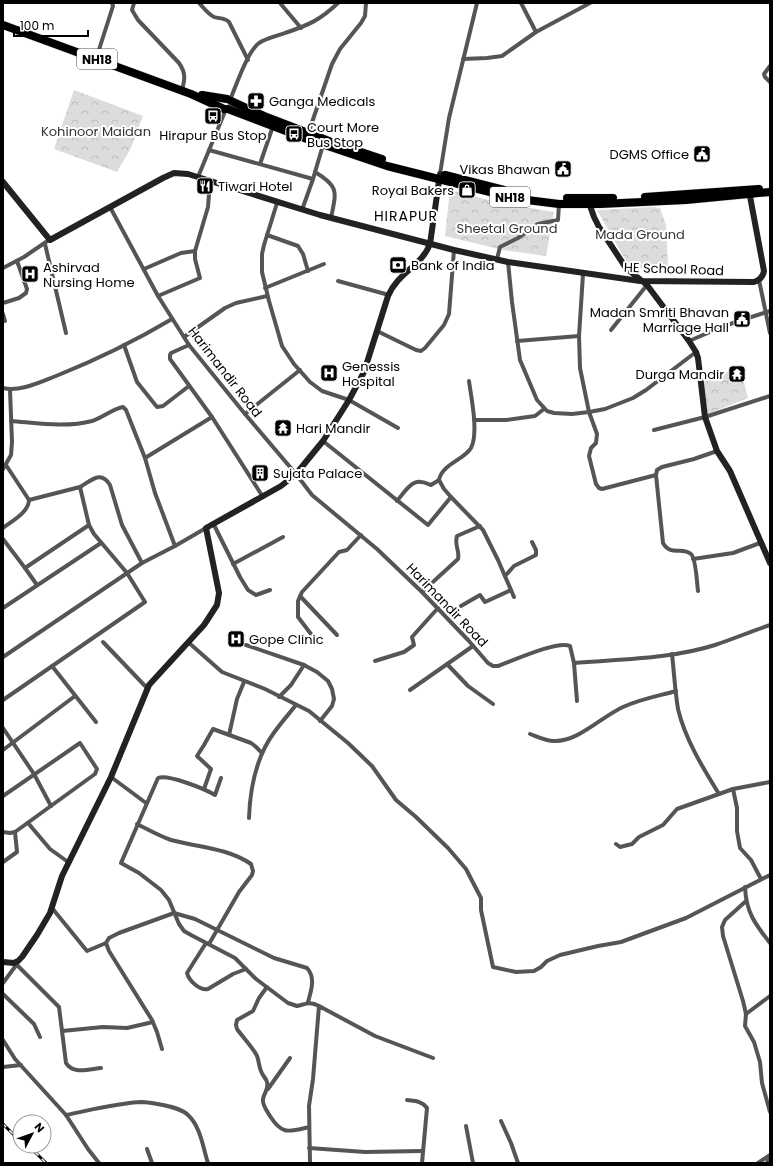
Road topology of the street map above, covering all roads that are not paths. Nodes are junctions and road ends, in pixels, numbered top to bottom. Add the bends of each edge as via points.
1 (112, 3) edge
2 (134, 3) edge
3 (199, 3) edge
4 (280, 3) edge
5 (338, 3) edge
6 (366, 3) edge
7 (477, 3) edge
8 (521, 3) edge
9 (590, 3) edge
10 (3, 24) edge
11 (301, 28) junction
12 (536, 32) junction
13 (96, 59) junction
14 (463, 59) junction
15 (248, 60) junction
16 (770, 66) edge
17 (770, 82) edge
18 (182, 90) junction
19 (191, 94) junction
20 (229, 100) junction
21 (226, 109) junction
22 (273, 126) junction
23 (308, 136) junction
24 (323, 145) junction
25 (209, 150) junction
26 (260, 164) junction
27 (315, 172) junction
28 (440, 176) junction
29 (198, 177) junction
30 (313, 179) junction
31 (210, 181) junction
32 (3, 182) edge
33 (770, 187) edge
34 (749, 192) junction
35 (770, 192) edge
36 (588, 201) junction
37 (277, 203) junction
38 (559, 204) junction
39 (110, 207) junction
40 (302, 210) junction
41 (331, 218) junction
42 (267, 235) junction
43 (47, 242) junction
44 (430, 244) junction
45 (454, 250) junction
46 (194, 251) junction
47 (497, 259) junction
48 (17, 261) junction
49 (508, 262) junction
50 (324, 264) dead end
51 (3, 268) edge
52 (144, 269) junction
53 (308, 271) junction
54 (583, 274) junction
55 (759, 280) junction
56 (338, 281) dead end
57 (640, 281) junction
58 (646, 285) junction
59 (265, 288) junction
60 (389, 295) junction
61 (158, 296) junction
62 (267, 296) junction
63 (3, 304) edge
64 (768, 312) edge
65 (3, 314) edge
66 (172, 319) junction
67 (5, 321) dead end
68 (611, 330) dead end
69 (378, 331) junction
70 (66, 333) dead end
71 (770, 333) edge
72 (579, 336) junction
73 (184, 337) junction
74 (517, 341) junction
75 (689, 341) junction
76 (124, 345) junction
77 (189, 345) junction
78 (696, 352) junction
79 (300, 370) junction
80 (469, 381) dead end
81 (189, 386) junction
82 (3, 388) edge
83 (10, 390) junction
84 (770, 396) edge
85 (348, 400) junction
86 (544, 409) junction
87 (589, 412) junction
88 (244, 414) junction
89 (212, 417) junction
90 (704, 417) junction
91 (474, 420) junction
92 (11, 421) junction
93 (398, 428) dead end
94 (654, 430) dead end
95 (323, 441) junction
96 (717, 451) junction
97 (145, 458) junction
98 (6, 464) junction
99 (3, 469) edge
100 (296, 474) junction
101 (656, 475) junction
102 (439, 480) junction
103 (80, 486) junction
104 (263, 497) junction
105 (451, 497) junction
106 (29, 500) junction
107 (397, 501) junction
108 (214, 523) junction
109 (88, 525) junction
110 (480, 526) junction
111 (3, 528) edge
112 (206, 528) junction
113 (361, 535) junction
114 (283, 537) dead end
115 (3, 539) edge
116 (532, 542) dead end
117 (101, 543) junction
118 (760, 543) junction
119 (175, 546) junction
120 (694, 559) junction
121 (142, 563) junction
122 (770, 563) edge
123 (233, 564) junction
124 (24, 568) junction
125 (127, 573) junction
126 (505, 576) junction
127 (37, 585) junction
128 (270, 590) dead end
129 (511, 590) junction
130 (698, 591) dead end
131 (422, 592) junction
132 (300, 596) junction
133 (514, 597) dead end
134 (462, 606) dead end
135 (3, 608) edge
136 (438, 608) junction
137 (770, 625) edge
138 (337, 635) dead end
139 (314, 638) dead end
140 (103, 642) dead end
141 (188, 642) junction
142 (246, 645) dead end
143 (473, 646) junction
144 (672, 654) junction
145 (3, 656) edge
146 (375, 661) dead end
147 (574, 662) junction
148 (447, 664) junction
149 (304, 665) junction
150 (52, 666) junction
151 (244, 682) junction
152 (147, 688) junction
153 (410, 690) dead end
154 (676, 691) junction
155 (75, 696) junction
156 (279, 697) junction
157 (3, 700) edge
158 (577, 702) dead end
159 (493, 704) dead end
160 (296, 705) junction
161 (320, 721) junction
162 (96, 722) dead end
163 (3, 728) edge
164 (530, 734) dead end
165 (229, 735) junction
166 (14, 742) junction
167 (3, 750) edge
168 (262, 753) junction
169 (34, 774) junction
170 (111, 777) junction
171 (221, 778) dead end
172 (770, 782) edge
173 (204, 789) junction
174 (733, 789) junction
175 (719, 794) junction
176 (3, 796) edge
177 (146, 803) junction
178 (51, 806) junction
179 (249, 818) dead end
180 (28, 823) junction
181 (137, 824) junction
182 (3, 832) edge
183 (15, 832) junction
184 (616, 844) dead end
185 (3, 862) edge
186 (68, 862) junction
187 (770, 875) edge
188 (762, 878) junction
189 (745, 888) junction
190 (746, 901) junction
191 (52, 908) junction
192 (174, 912) junction
193 (217, 930) junction
194 (106, 943) junction
195 (770, 943) edge
196 (208, 944) junction
197 (22, 957) junction
198 (3, 962) edge
199 (16, 964) junction
200 (246, 969) junction
201 (3, 982) edge
202 (267, 987) junction
203 (3, 994) edge
204 (770, 996) edge
205 (308, 1002) junction
206 (319, 1006) junction
207 (746, 1014) junction
208 (153, 1022) junction
209 (62, 1031) junction
210 (40, 1038) dead end
211 (3, 1040) edge
212 (162, 1049) dead end
213 (290, 1058) dead end
214 (433, 1058) dead end
215 (21, 1065) junction
216 (3, 1068) edge
217 (101, 1068) dead end
218 (268, 1089) junction
219 (407, 1100) dead end
220 (770, 1112) edge
221 (66, 1115) junction
222 (501, 1121) dead end
223 (466, 1126) dead end
224 (309, 1127) junction
225 (309, 1148) junction
226 (147, 1149) dead end
227 (422, 1151) junction
228 (770, 1156) edge
229 (99, 1163) edge
230 (152, 1163) edge
231 (208, 1163) edge
232 (310, 1163) edge
233 (422, 1163) edge
234 (473, 1163) edge
235 (518, 1163) edge
236 (758, 1163) edge
237 (767, 1163) edge

1 - 13 street
2 - 18 street via 132,10 138,20 184,70
3 - 15 street via 215,18 224,18 229,22
4 - 11 street
5 - 11 street via 322,17
6 - 23 street via 365,16 332,64
7 - 14 street
8 - 12 street
9 - 12 street
10 - 13 highway, NH18
11 - 15 street via 258,44
12 - 14 street via 502,56
13 - 18 highway, NH18
14 - 28 street via 448,118
15 - 20 street
16 - 17 street via 764,74
18 - 19 highway, NH18
19 - 20 highway, NH18
19 - 21 highway, NH18
20 - 21 highway via 232,107
20 - 23 highway, NH18
21 - 22 highway, NH18
21 - 25 street
22 - 23 highway, NH18
22 - 26 street
23 - 24 highway, NH18
23 - 28 highway, NH18
24 - 27 street
24 - 28 highway, NH18 via 387,166
25 - 26 street
25 - 29 street
26 - 30 street
27 - 30 street
27 - 41 street via 334,188 336,195
28 - 36 highway, NH18 via 520,194
28 - 38 highway, NH18 via 513,198
28 - 44 street
29 - 31 street, HE School Road
29 - 39 street, HE School Road via 171,174
30 - 40 street
31 - 37 street, HE School Road
31 - 46 street via 208,208
32 - 43 street
33 - 34 highway, NH18
34 - 35 highway, NH18
34 - 36 highway, NH18 via 686,200
34 - 55 street via 764,271
36 - 38 highway, NH18
36 - 57 street via 597,222 626,268
37 - 40 street, HE School Road
37 - 42 street
38 - 47 street via 558,220 538,224 500,247
39 - 43 street, HE School Road
39 - 52 street, Harimandir Road
40 - 41 street, HE School Road
41 - 44 street, HE School Road
42 - 53 street via 298,246
42 - 59 street via 262,254
43 - 48 street
43 - 70 street
44 - 45 street, HE School Road
44 - 60 street via 425,255 400,277
45 - 47 street, HE School Road
45 - 69 street via 449,314 444,325 425,348 421,351 416,350
46 - 52 street via 181,252
46 - 61 street via 200,278
47 - 49 street, HE School Road
48 - 51 street
48 - 63 street via 27,289 26,293
49 - 54 street, HE School Road
49 - 74 street
50 - 53 street
52 - 61 street, Harimandir Road
53 - 59 street
54 - 57 street, HE School Road
54 - 72 street
55 - 57 street, HE School Road
55 - 64 street
56 - 60 street
57 - 58 street
58 - 68 street
58 - 75 street
59 - 62 street
60 - 69 street
61 - 66 street, Harimandir Road
62 - 73 street via 225,308
62 - 79 street via 282,346
64 - 71 street
64 - 75 street via 724,326
65 - 67 street
66 - 73 street, Harimandir Road
66 - 76 street
69 - 85 street via 364,372
72 - 74 street
72 - 87 street via 580,368
73 - 77 street, Harimandir Road
74 - 86 street via 522,366 537,400
75 - 78 street
76 - 81 street via 137,382 157,407 163,406
76 - 83 street via 83,365 37,383
77 - 81 street via 175,350 170,358
77 - 88 street, Harimandir Road
78 - 87 street via 640,394 605,409
78 - 90 street
79 - 85 street via 310,382 322,390
79 - 88 street
80 - 91 street
81 - 89 street
82 - 83 street
83 - 92 street
84 - 90 street
85 - 93 street
85 - 95 street
86 - 87 street via 554,413
86 - 91 street via 535,416 506,420
87 - 101 street via 597,434 589,456 599,488 602,490
88 - 100 street, Harimandir Road
89 - 97 street
89 - 104 street
90 - 94 street
90 - 96 street
91 - 102 street via 471,447 445,469
92 - 97 street via 81,423 104,417 123,407
92 - 98 street via 11,455
95 - 100 street
95 - 107 street
96 - 101 street via 662,467 657,470
96 - 118 street via 730,471
97 - 119 street via 155,494
98 - 99 street
98 - 106 street
100 - 104 street
100 - 113 street, Harimandir Road via 312,495
101 - 120 street via 663,543 670,551 686,552
102 - 105 street
102 - 107 street via 431,485 416,482
103 - 106 street
103 - 109 street
103 - 121 street via 98,477 107,480 122,525
104 - 108 street
105 - 107 street via 428,525
105 - 110 street
106 - 111 street via 24,512
108 - 112 street
108 - 123 street
109 - 117 street
109 - 124 street
110 - 126 street
110 - 131 street via 457,536 458,559
112 - 119 street
112 - 141 street via 219,601 208,620
113 - 131 street, Harimandir Road
113 - 132 street via 347,550 339,552
114 - 123 street
115 - 124 street
116 - 126 street via 536,555 514,566
117 - 125 street
117 - 127 street
118 - 120 street via 733,553
118 - 122 street
119 - 121 street
120 - 130 street
121 - 125 street
123 - 128 street via 248,590 256,595
124 - 127 street
125 - 145 street
125 - 150 street via 145,602
126 - 129 street
127 - 135 street
129 - 133 street
129 - 134 street via 485,602 480,595
131 - 136 street, Harimandir Road
132 - 138 street
132 - 139 street via 298,617
136 - 143 street, Harimandir Road
136 - 146 street via 412,637 414,645 404,652
137 - 144 street via 715,645
140 - 152 street
141 - 151 street via 222,672
141 - 152 street
142 - 149 street
143 - 147 street, Harimandir Road via 493,666 564,645 572,648
143 - 148 street
144 - 147 street
144 - 154 street
147 - 158 street
148 - 153 street
148 - 159 street via 468,686
149 - 156 street via 291,685
149 - 161 street via 328,681 332,689 332,706
150 - 155 street
150 - 157 street
151 - 156 street
151 - 165 street via 237,699
152 - 170 street
154 - 164 street via 622,707 568,739 552,741
154 - 175 street via 678,709 686,733
155 - 162 street
155 - 166 street
156 - 160 street
160 - 161 street via 309,711
160 - 168 street
161 - 189 street via 372,766 396,800 448,848 466,869 481,898 481,910 493,967 516,972 534,972 547,961 560,955 621,942 686,918
163 - 166 street
165 - 168 street via 251,743
165 - 173 street via 213,729 196,756 211,769
166 - 167 street
166 - 169 street
168 - 179 street via 252,791
169 - 176 street
169 - 178 street
169 - 178 street via 80,743 97,769 95,774
170 - 177 street
170 - 186 street
171 - 173 street via 215,795
172 - 174 street
173 - 177 street via 160,777 156,780
174 - 175 street
174 - 188 street via 740,848
175 - 184 street via 677,810 663,825 632,844 620,847
177 - 181 street
178 - 180 street
180 - 183 street
180 - 186 street via 50,849
181 - 192 street via 121,863 161,890
181 - 193 street via 156,835 233,855 252,864 252,875
182 - 183 street
183 - 185 street via 17,852
186 - 191 street
187 - 188 street
188 - 189 street
189 - 190 street
190 - 195 street via 757,927
190 - 207 street via 725,920 722,927
191 - 194 street via 87,951
191 - 197 street
192 - 193 street
192 - 194 street via 119,933 109,938
192 - 196 street via 184,931
193 - 196 street
193 - 205 street via 274,958 307,968 312,982
194 - 208 street
196 - 200 street via 236,958
196 - 200 street via 187,973 190,980 204,990
197 - 198 street via 14,963
197 - 199 street
199 - 201 street
199 - 209 street via 59,1007
200 - 202 street
202 - 205 street via 295,1006
202 - 218 street via 253,1010 237,1020 236,1025 257,1056
203 - 210 street via 34,1024
204 - 207 street
205 - 206 street
206 - 214 street via 375,1036
206 - 224 street
207 - 220 street via 745,1026 754,1042 760,1062 762,1083
208 - 209 street via 127,1028 103,1027
208 - 212 street
209 - 217 street via 68,1067 78,1070
211 - 215 street
213 - 218 street
215 - 216 street
215 - 221 street
218 - 224 street via 263,1102 275,1125 286,1132
219 - 227 street via 418,1101 426,1108
221 - 229 street
221 - 231 street via 110,1105 143,1102 182,1110 194,1122 199,1132
222 - 235 street
223 - 234 street
224 - 225 street
225 - 227 street via 365,1152
225 - 232 street
226 - 230 street
227 - 233 street
228 - 236 street
228 - 237 street

